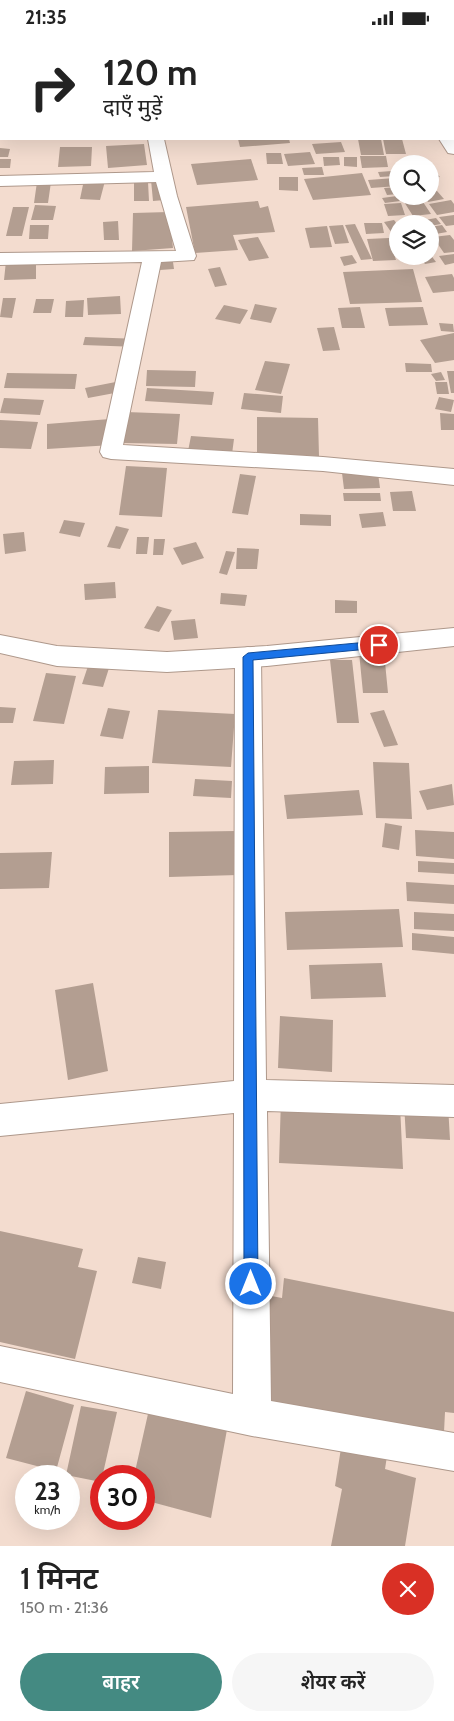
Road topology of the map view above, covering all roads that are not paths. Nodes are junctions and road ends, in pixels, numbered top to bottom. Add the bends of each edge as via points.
1 (156, 140) edge
2 (164, 177) junction
3 (0, 181) edge
4 (153, 257) junction
5 (0, 259) edge
6 (454, 477) edge
7 (454, 637) edge
8 (0, 644) edge
9 (248, 657) junction
10 (250, 1095) junction
11 (454, 1101) edge
12 (0, 1120) edge
13 (0, 1364) edge
14 (252, 1417) junction
15 (454, 1452) edge

1 - 2 street
2 - 3 street
2 - 4 street via 187,256
4 - 5 street
4 - 6 street via 111,452 323,464
7 - 9 street
8 - 9 street via 57,657 167,662
9 - 10 street
10 - 11 street
10 - 12 street
10 - 14 street
13 - 14 street
14 - 15 street

